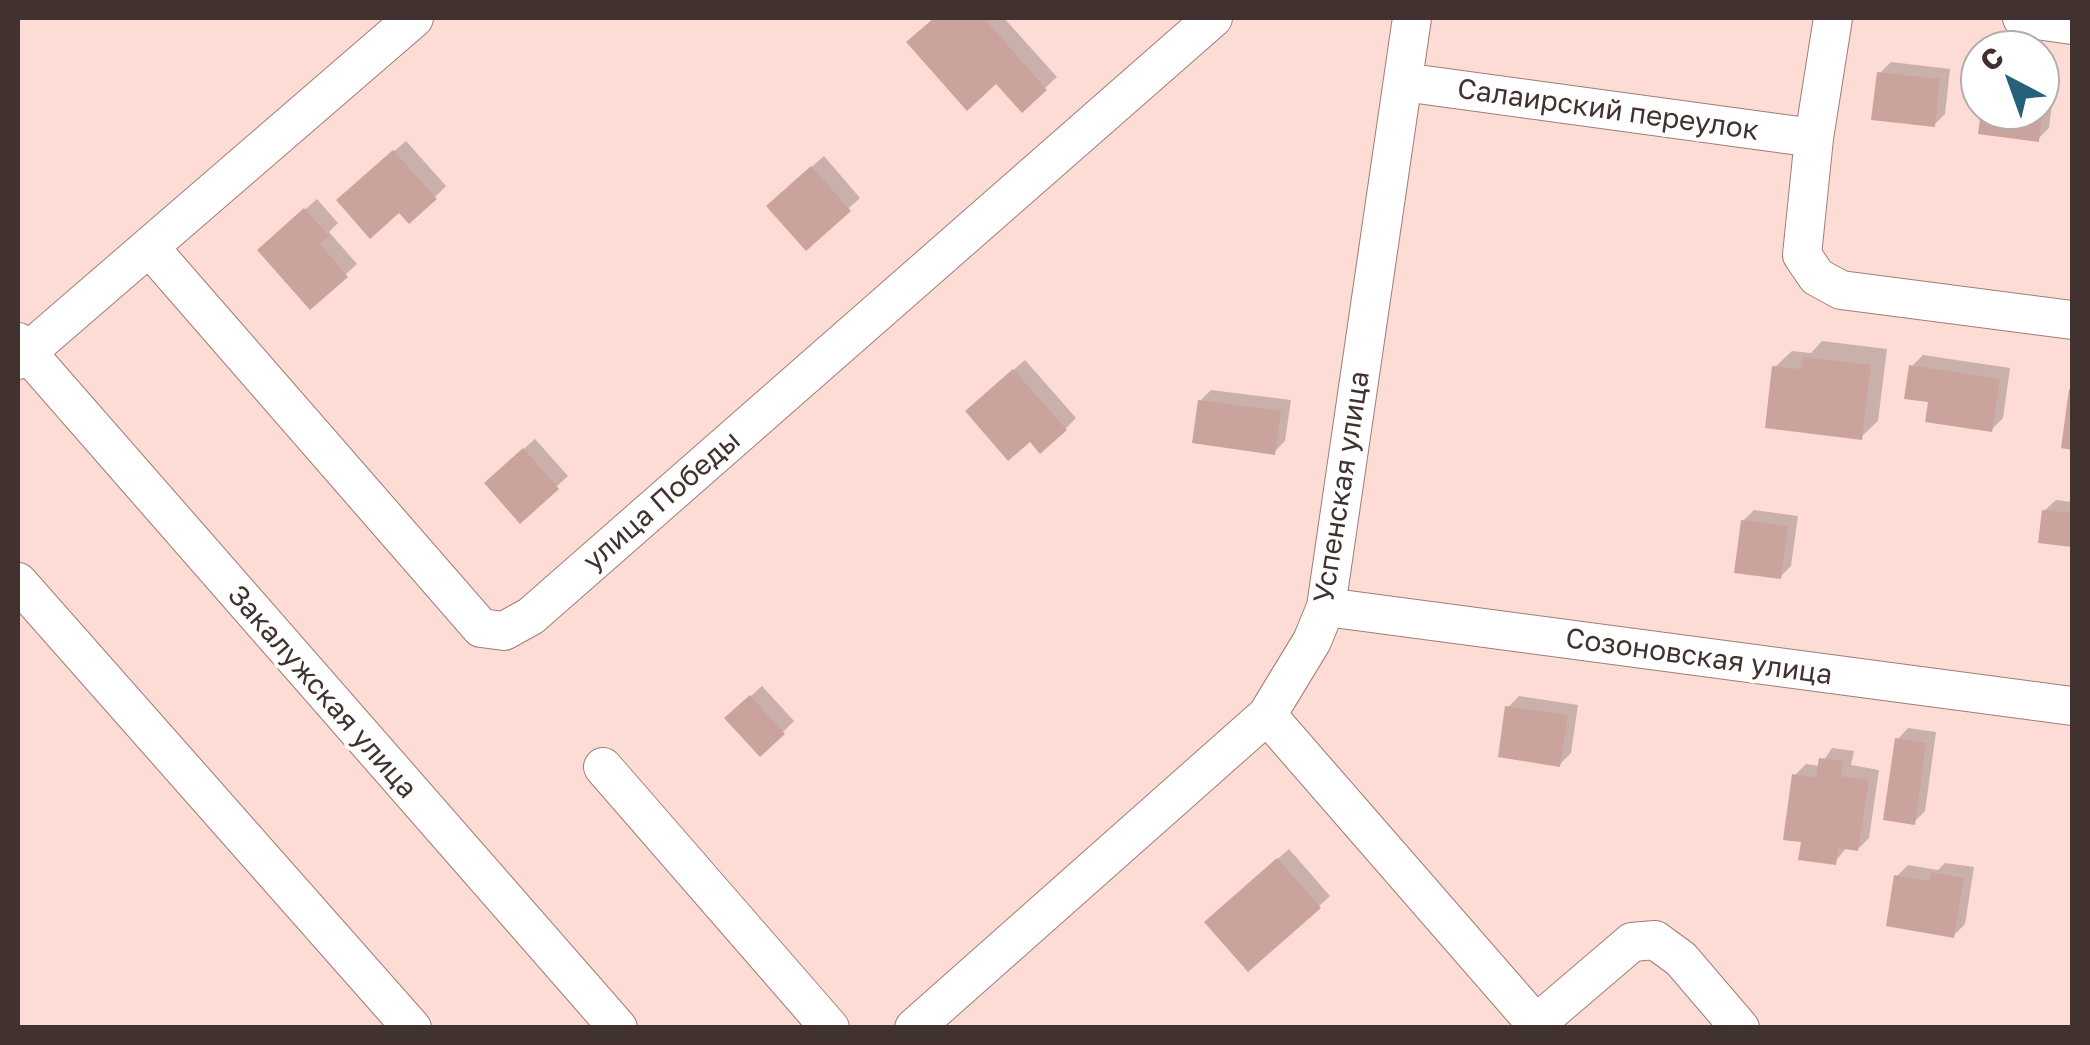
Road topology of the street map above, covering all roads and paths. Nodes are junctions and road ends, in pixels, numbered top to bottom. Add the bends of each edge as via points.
1 (414, 18) edge
2 (1213, 18) edge
3 (1833, 18) edge
4 (2022, 18) edge
5 (1400, 19) edge
6 (2072, 24) edge
7 (1402, 82) junction
8 (1814, 138) junction
9 (150, 248) junction
10 (2072, 320) edge
11 (20, 353) edge
12 (18, 582) edge
13 (1326, 607) junction
14 (2072, 706) edge
15 (1267, 715) junction
16 (603, 767) dead end
17 (1534, 1026) edge
18 (412, 1028) edge
19 (618, 1028) edge
20 (830, 1028) edge
21 (914, 1028) edge
22 (1740, 1028) edge

1 - 9 street
2 - 9 street, улица Победы via 531,616 504,631 481,628
3 - 8 street
4 - 6 street
5 - 7 street, Успенская улица
7 - 8 street, Салаирский переулок
7 - 13 street, Успенская улица
8 - 10 street via 1802,256 1817,277 1841,290
9 - 11 street
11 - 19 street, Закалужская улица
12 - 18 street
13 - 14 street, Созоновская улица
13 - 15 street, Успенская улица
15 - 17 street
15 - 21 street, Успенская улица
16 - 20 street
17 - 22 street via 1632,942 1655,940

